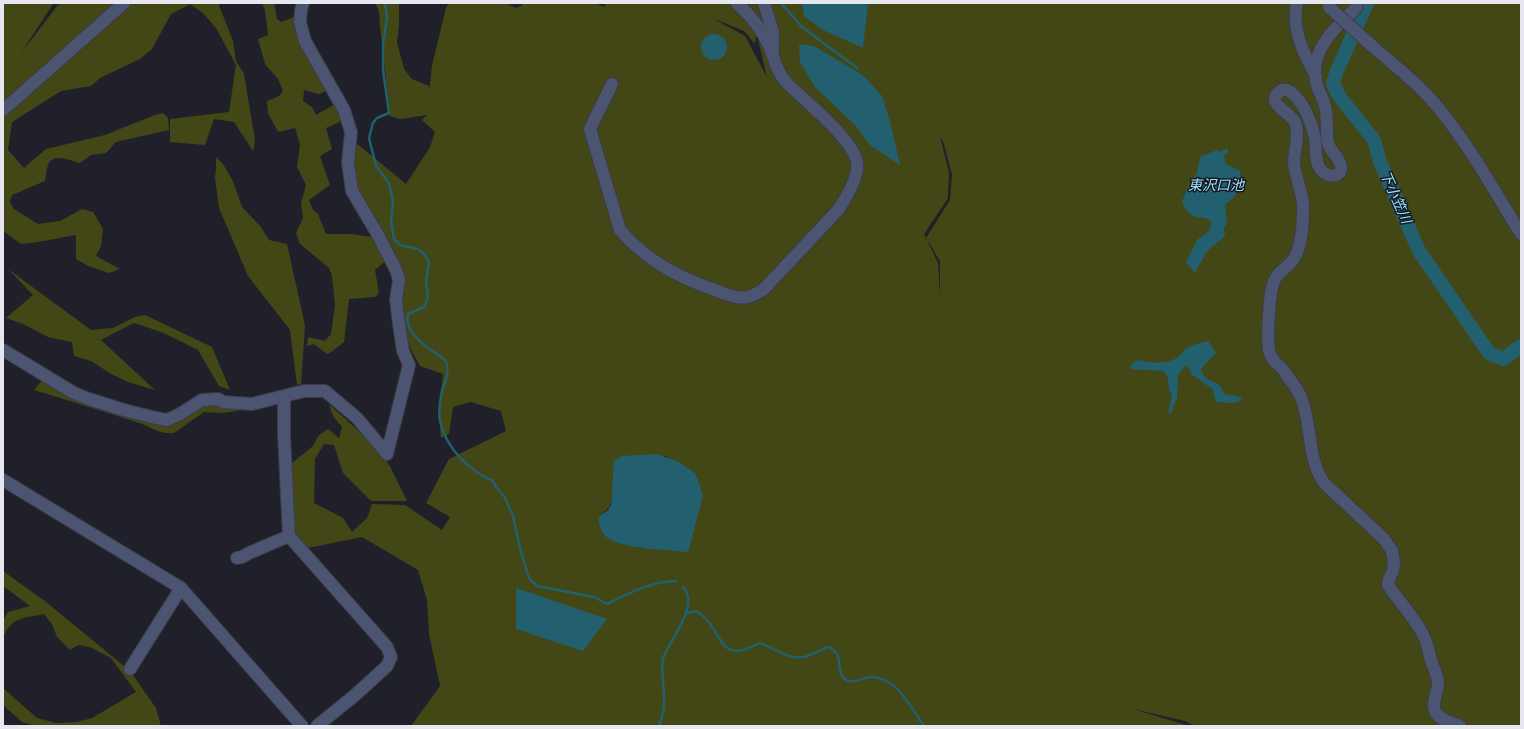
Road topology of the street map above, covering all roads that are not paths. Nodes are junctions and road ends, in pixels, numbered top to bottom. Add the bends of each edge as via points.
1 (124, 3) edge
2 (303, 3) edge
3 (737, 3) edge
4 (764, 3) edge
5 (1297, 3) edge
6 (1357, 3) edge
7 (1328, 5) edge
8 (773, 56) junction
9 (1316, 76) junction
10 (612, 84) dead end
11 (3, 110) edge
12 (1521, 234) edge
13 (3, 350) edge
14 (284, 397) junction
15 (3, 480) edge
16 (290, 536) junction
17 (237, 558) dead end
18 (181, 588) junction
19 (130, 669) dead end
20 (302, 726) edge
21 (317, 726) edge
22 (1460, 726) edge

1 - 11 street
2 - 14 street via 300,22 305,41 344,110 351,132 348,163 352,191 378,234 399,280 396,300 403,351 409,364 387,454 357,418 325,391 304,392
3 - 8 street via 758,26
4 - 8 street via 773,32
5 - 9 street via 1297,33
6 - 9 street via 1356,8 1332,31 1321,46
7 - 12 street, bridge via 1439,109 1459,135
8 - 10 street via 777,70 785,81 851,147 857,162 856,174 838,210 764,289 749,297 735,297 689,281 660,265 629,241 620,230 590,129
9 - 22 street via 1326,107 1328,144 1341,164 1341,169 1339,173 1330,176 1322,172 1317,160 1314,134 1306,112 1288,90 1281,90 1276,96 1277,106 1291,115 1296,125 1294,161 1303,208 1297,252 1277,274 1272,291 1268,343 1270,353 1273,361 1283,370 1300,396 1314,462 1324,483 1384,539 1392,551 1393,571 1388,584 1426,640 1438,679 1434,710 1443,719
13 - 14 street via 89,400 167,420 202,400 218,398 223,402 252,404
14 - 16 street
15 - 18 street
16 - 17 street
16 - 21 street via 387,647 391,657 387,666
18 - 19 street
18 - 20 street

